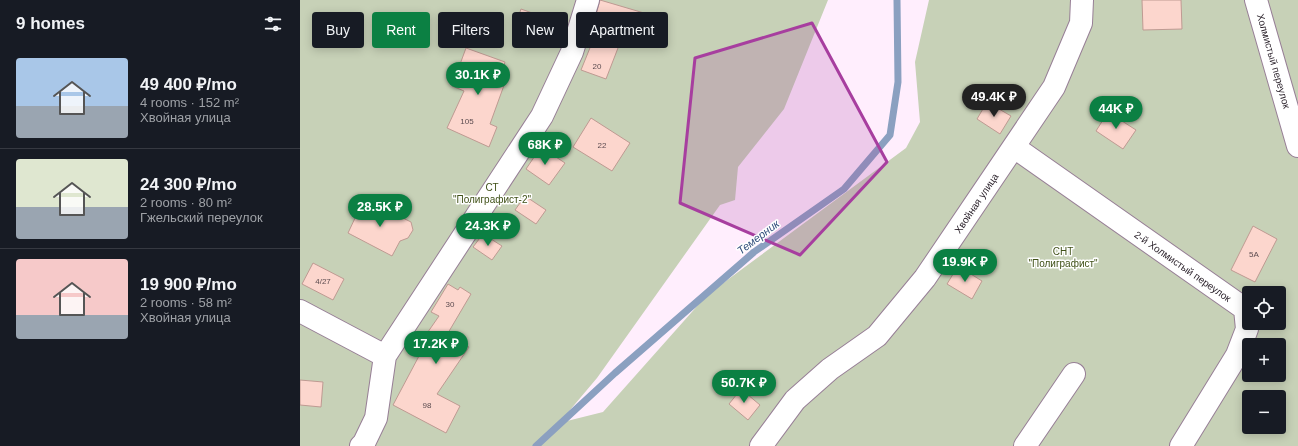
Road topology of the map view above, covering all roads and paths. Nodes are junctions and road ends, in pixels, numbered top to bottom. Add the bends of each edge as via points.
1 (588, 0) edge
2 (1082, 0) edge
3 (1256, 0) edge
4 (1298, 146) edge
5 (1014, 147) junction
6 (300, 311) edge
7 (385, 356) junction
8 (1074, 374) dead end
9 (361, 446) edge
10 (761, 446) edge
11 (1025, 446) edge
12 (1180, 446) edge

1 - 7 street via 572,52 542,116
2 - 5 street, Хвойная улица via 1081,23 1054,87
3 - 4 street, Холмистый переулок
5 - 10 street, Хвойная улица via 925,278 877,336 830,369 795,400
5 - 12 street, 2-й Холмистый переулок via 1245,309 1247,329 1236,355
6 - 7 street
7 - 9 street via 376,418
8 - 11 street

